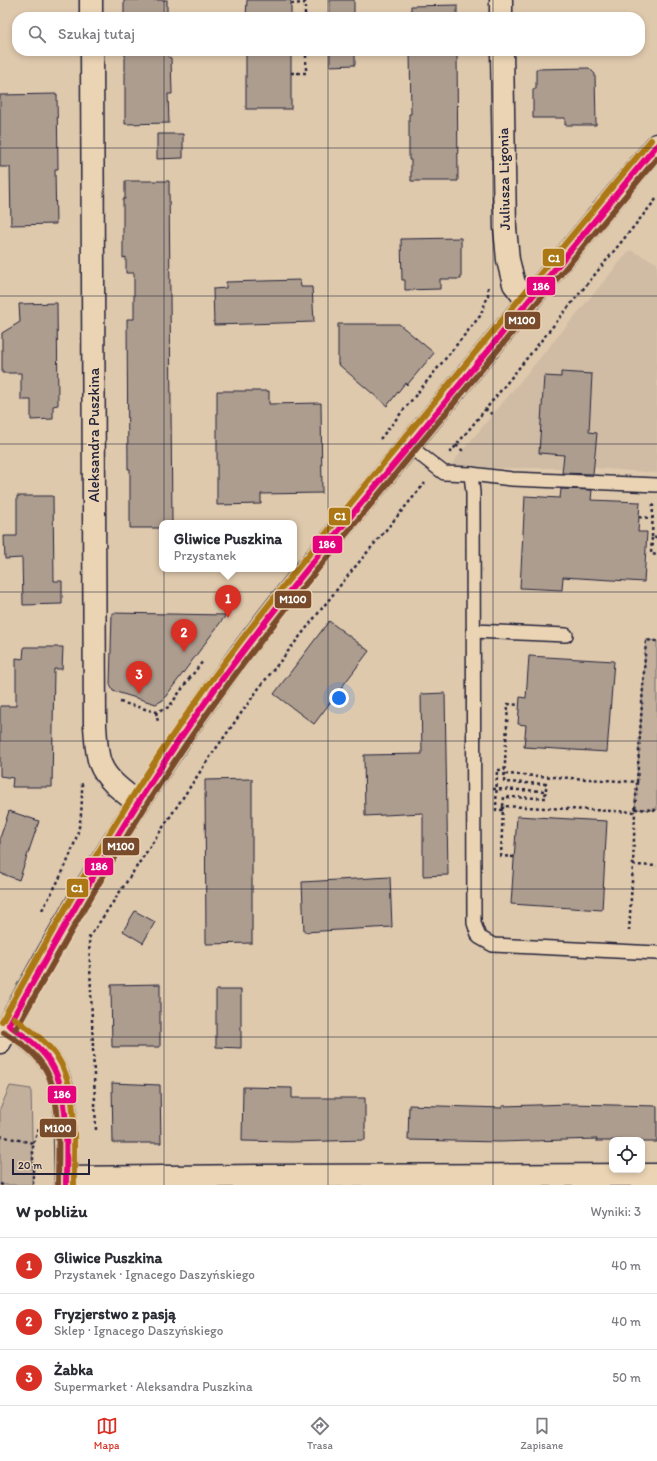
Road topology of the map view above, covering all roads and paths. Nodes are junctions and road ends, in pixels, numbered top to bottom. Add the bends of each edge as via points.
1 (91, 0) edge
2 (501, 0) edge
3 (305, 2) edge
4 (291, 4) dead end
5 (92, 12) edge
6 (501, 12) edge
7 (92, 56) edge
8 (306, 56) edge
9 (502, 56) edge
10 (291, 73) dead end
11 (657, 145) edge
12 (657, 198) edge
13 (488, 281) dead end
14 (528, 302) junction
15 (509, 379) dead end
16 (485, 409) dead end
17 (493, 415) dead end
18 (378, 442) dead end
19 (409, 446) junction
20 (456, 446) dead end
21 (463, 451) dead end
22 (471, 474) junction
23 (657, 485) edge
24 (653, 499) dead end
25 (639, 517) dead end
26 (652, 518) junction
27 (652, 537) junction
28 (657, 538) edge
29 (651, 545) junction
30 (657, 545) edge
31 (657, 555) edge
32 (350, 573) dead end
33 (473, 631) junction
34 (566, 635) dead end
35 (657, 641) edge
36 (519, 705) dead end
37 (156, 712) dead end
38 (158, 722) dead end
39 (505, 772) junction
40 (637, 782) junction
41 (489, 789) dead end
42 (496, 789) junction
43 (546, 791) junction
44 (138, 803) junction
45 (503, 806) junction
46 (503, 810) junction
47 (635, 810) junction
48 (657, 810) edge
49 (514, 856) dead end
50 (633, 865) junction
51 (657, 866) edge
52 (629, 936) dead end
53 (657, 953) edge
54 (5, 1034) edge
55 (39, 1129) dead end
56 (96, 1130) dead end
57 (0, 1136) edge
58 (32, 1143) junction
59 (657, 1175) edge
60 (263, 1180) edge
61 (66, 1182) edge
62 (0, 1184) edge
63 (3, 1185) edge
64 (33, 1185) edge

1 - 5 street
2 - 6 street
3 - 4 path
7 - 44 street, Aleksandra Puszkina via 95,726 99,762 104,771 117,786
8 - 10 path via 306,73
9 - 14 street, Juliusza Ligonia via 505,228 508,260 514,284
11 - 14 street
12 - 15 path
13 - 18 path via 488,296 480,316
14 - 19 street
16 - 17 path
19 - 22 lane via 444,473
19 - 44 street via 262,625 180,738
20 - 21 path
22 - 23 lane via 512,479
22 - 33 lane
24 - 26 path
25 - 26 path
26 - 27 path
27 - 28 path
27 - 29 path
29 - 30 path
29 - 31 path via 651,554
32 - 56 path via 259,688 89,938
33 - 34 lane
33 - 53 lane via 474,923 479,937 493,945
35 - 40 path via 646,640
36 - 39 path via 508,704
37 - 38 path
39 - 40 path
39 - 42 path via 497,770
39 - 43 path via 504,782 546,784
40 - 47 path
41 - 42 path
42 - 43 path
42 - 46 path via 496,810
43 - 45 path via 546,798 504,797
44 - 54 street via 59,935
45 - 46 path
45 - 47 path
46 - 49 path via 501,856
47 - 48 path
47 - 50 path
50 - 51 path
50 - 52 path
54 - 61 street via 30,1039 50,1060 60,1079 65,1110
55 - 58 path
57 - 58 path
58 - 64 path
59 - 60 street
60 - 61 street
62 - 63 path

